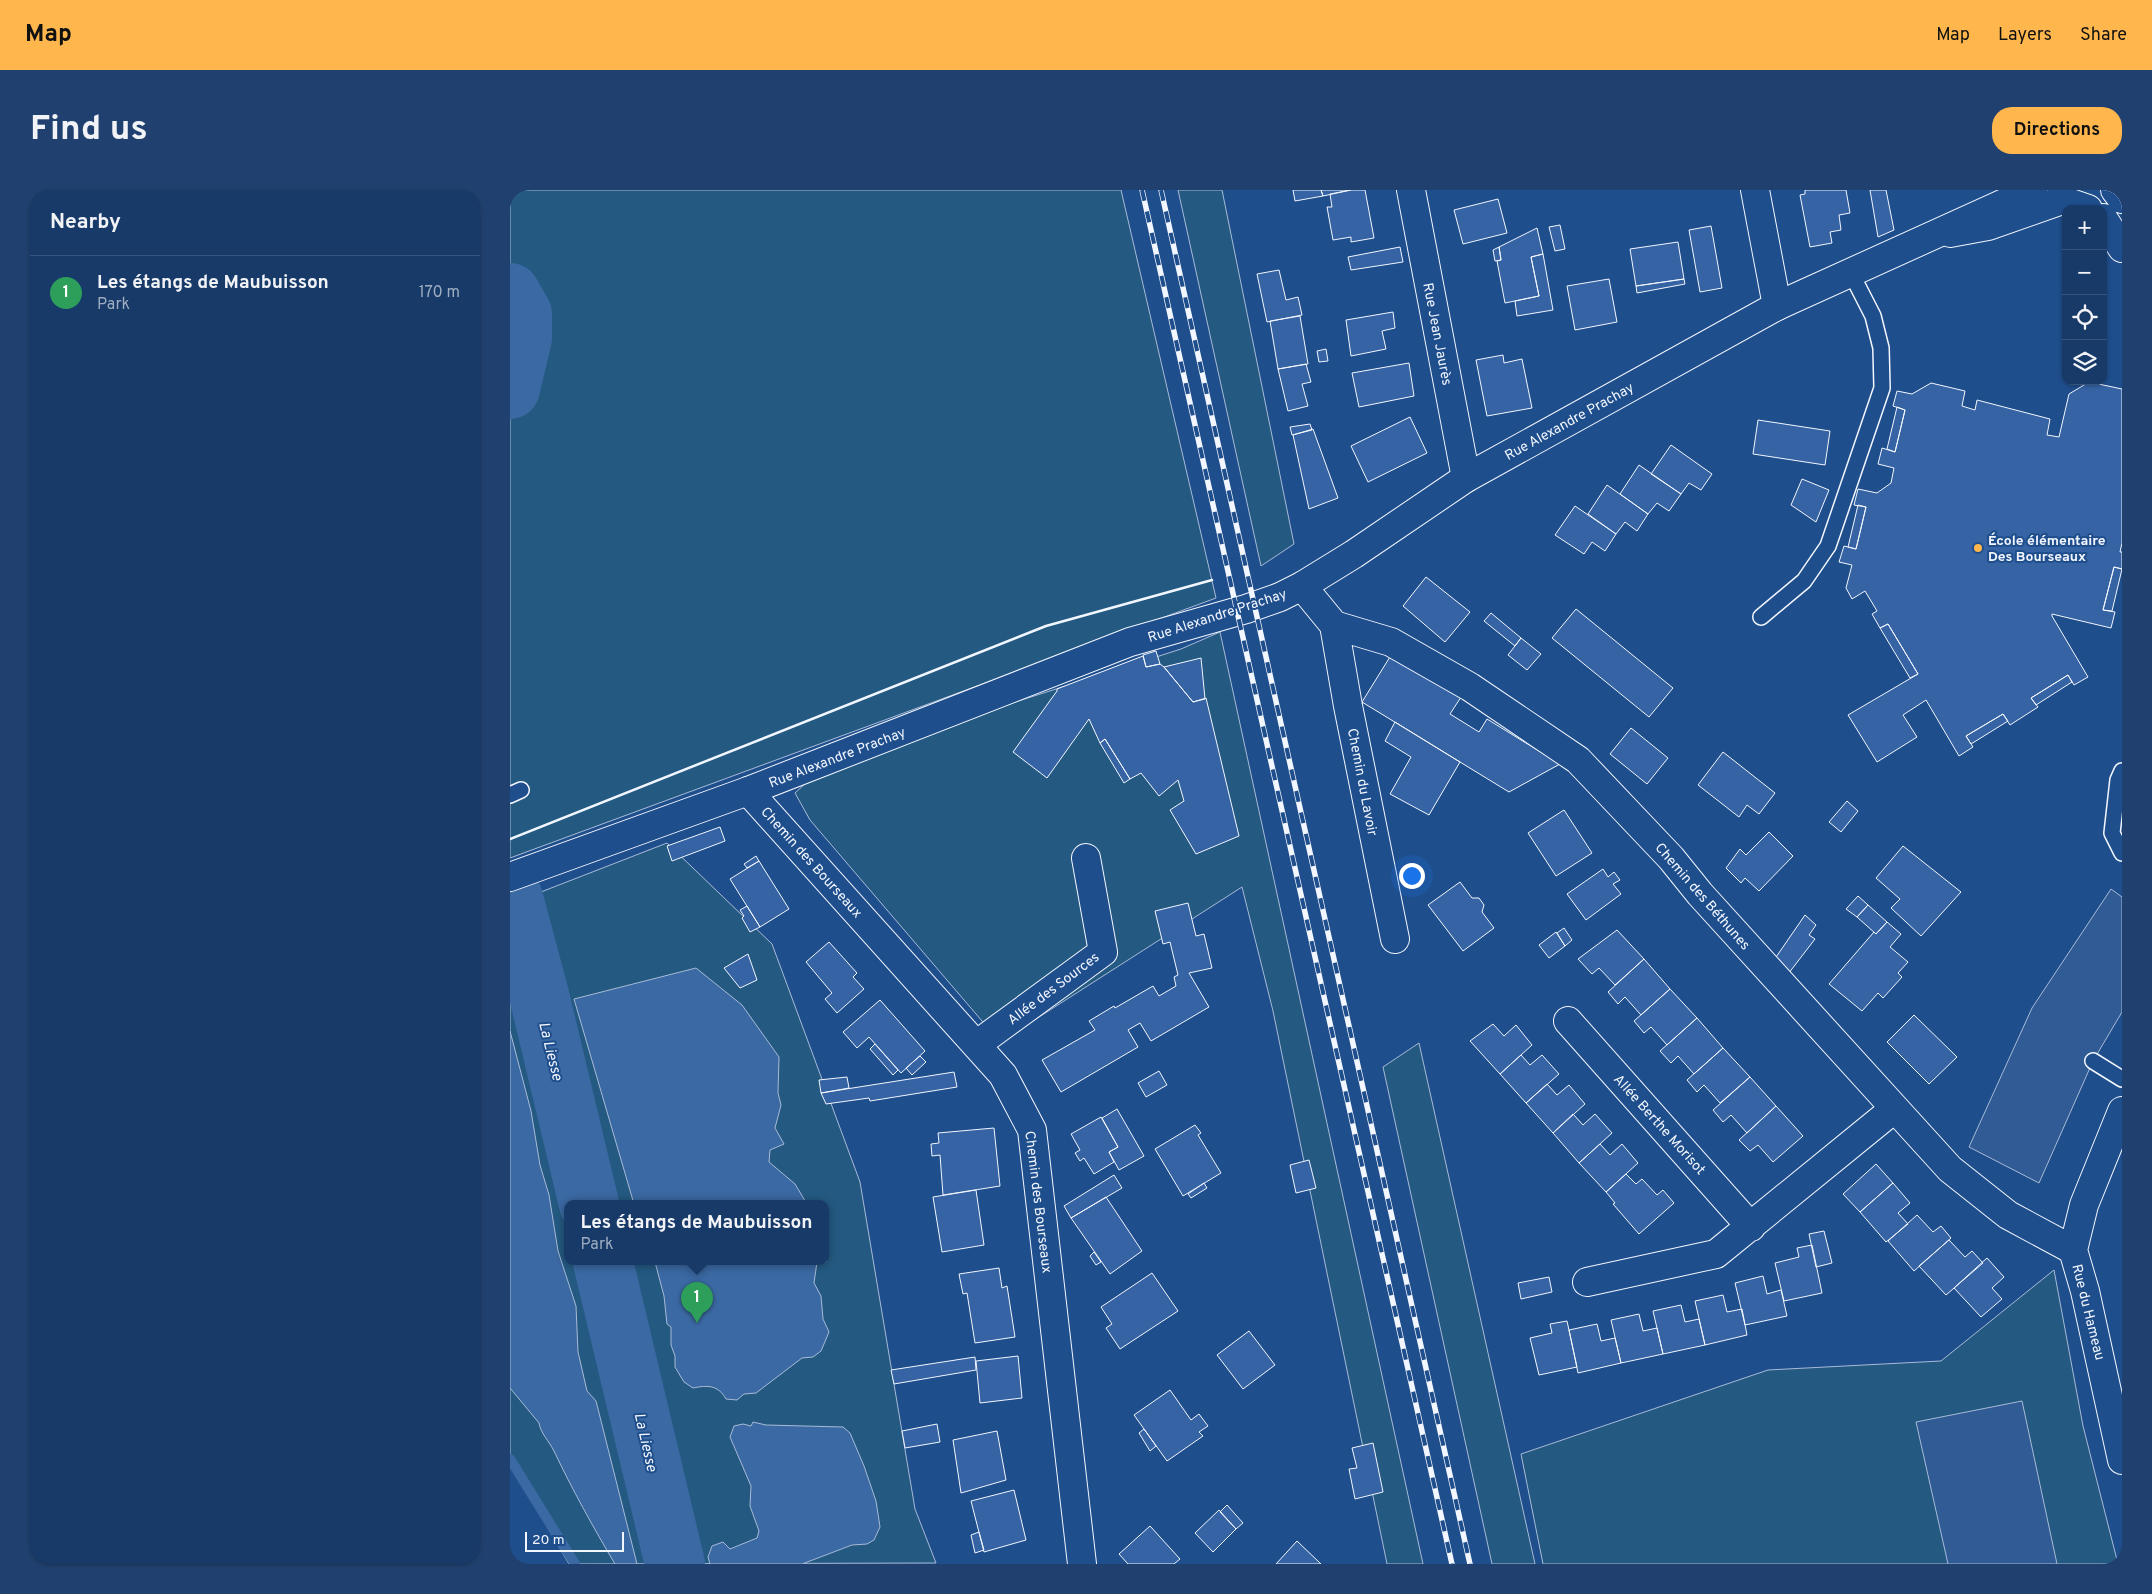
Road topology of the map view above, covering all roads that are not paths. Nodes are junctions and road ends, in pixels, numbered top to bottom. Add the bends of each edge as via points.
1 (1411, 190) edge
2 (1755, 190) edge
3 (2033, 190) edge
4 (2115, 190) edge
5 (2122, 199) edge
6 (2076, 205) edge
7 (2107, 224) edge
8 (1933, 236) junction
9 (2122, 248) edge
10 (1851, 273) junction
11 (1778, 306) junction
12 (1466, 478) junction
13 (1302, 586) junction
14 (1761, 617) dead end
15 (1334, 625) junction
16 (2122, 772) edge
17 (748, 792) junction
18 (2122, 853) edge
19 (1086, 858) dead end
20 (510, 877) edge
21 (1395, 939) dead end
22 (1568, 1021) dead end
23 (976, 1045) junction
24 (2093, 1060) dead end
25 (2122, 1079) edge
26 (1894, 1109) junction
27 (2122, 1111) edge
28 (1751, 1227) junction
29 (2073, 1250) junction
30 (1587, 1282) dead end
31 (2122, 1460) edge
32 (1082, 1564) edge

1 - 12 street, Rue Jean Jaurès
2 - 11 street
3 - 8 street, Rue Alexandre Prachay
4 - 5 street
6 - 8 street, Rue Alexandre Prachay via 2062,200 1988,226
7 - 9 street
8 - 10 street, Rue Alexandre Prachay
10 - 11 street, Rue Alexandre Prachay
10 - 14 lane via 1873,316 1881,348 1882,388 1828,546 1804,581
11 - 12 street, Rue Alexandre Prachay
12 - 13 street, Rue Alexandre Prachay
13 - 15 street
13 - 17 street, Rue Alexandre Prachay via 1246,609 1130,642
15 - 21 street, Chemin du Lavoir
15 - 26 street, Chemin des Béthunes via 1391,642 1470,687 1578,760 1671,858
16 - 18 lane via 2118,780 2112,834
17 - 20 street, Rue Alexandre Prachay
17 - 23 street, Chemin des Bourseaux
19 - 23 street, Allée des Sources via 1103,952
22 - 28 street, Allée Berthe Morisot
23 - 32 street, Chemin des Bourseaux via 1003,1075 1032,1130
24 - 25 lane
26 - 28 street
26 - 29 street, Chemin des Béthunes via 1950,1169 2008,1215
27 - 29 street, Rue du Hameau via 2084,1205
28 - 30 street via 1716,1254
29 - 31 street, Rue du Hameau via 2086,1292

